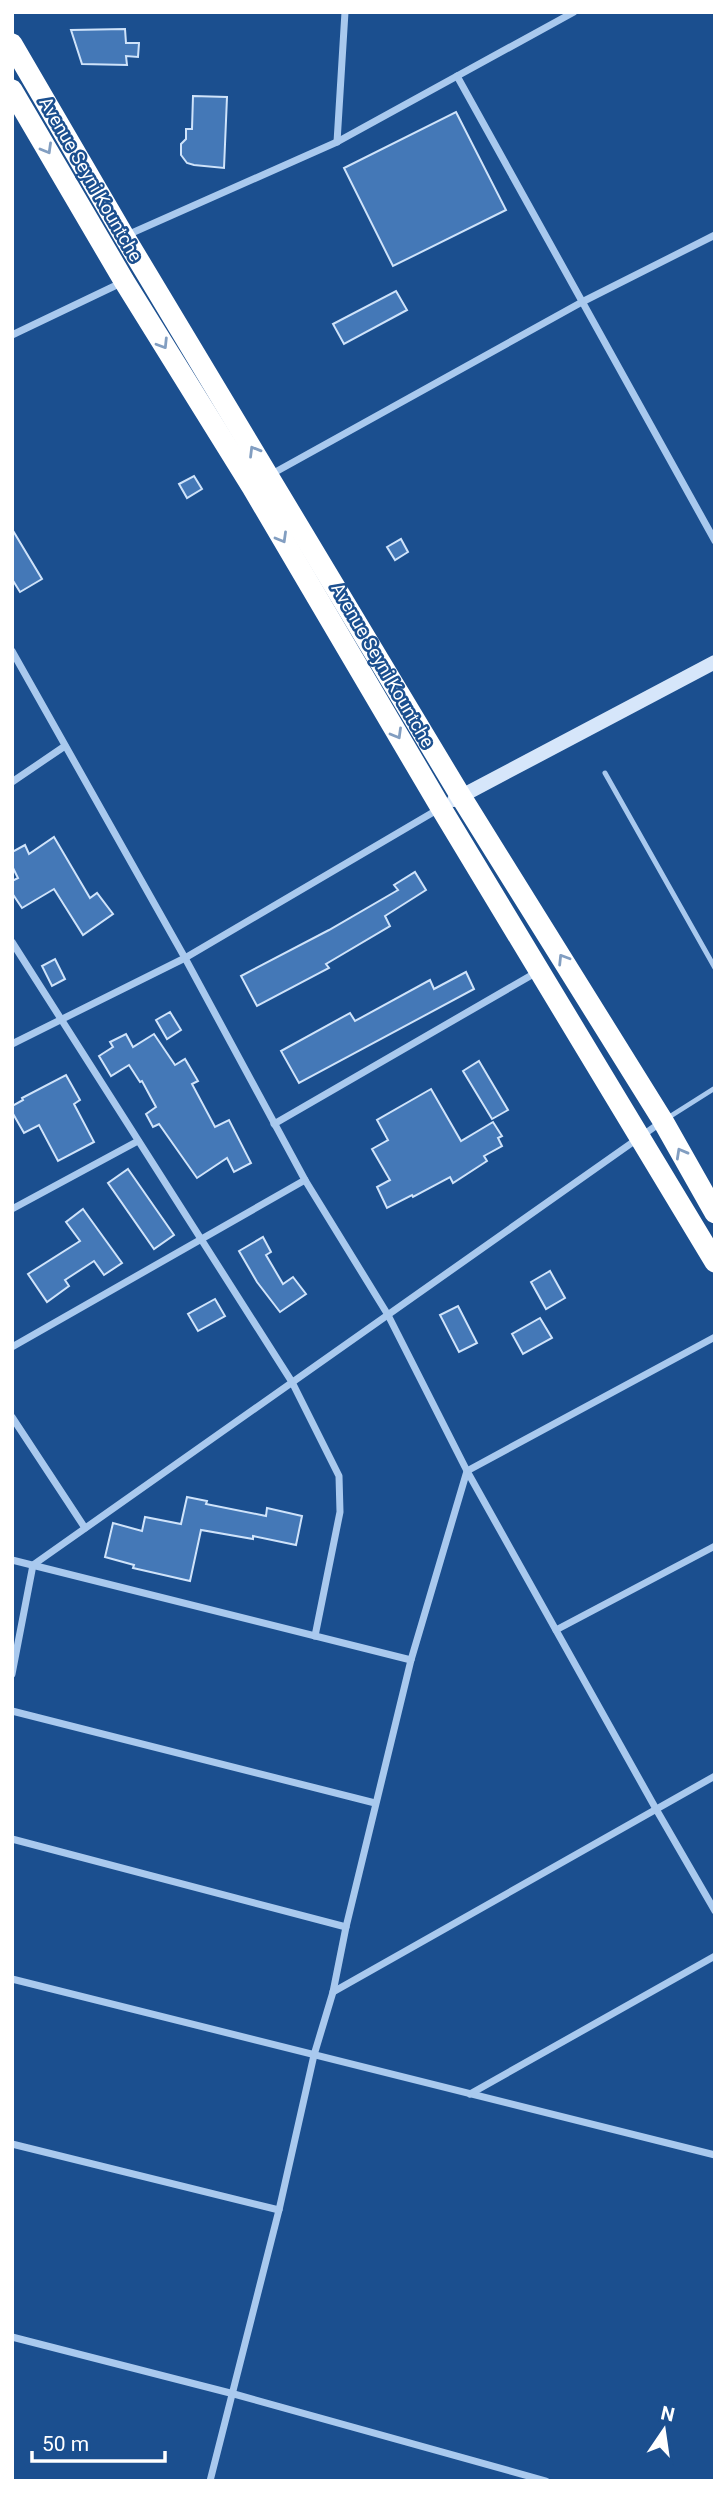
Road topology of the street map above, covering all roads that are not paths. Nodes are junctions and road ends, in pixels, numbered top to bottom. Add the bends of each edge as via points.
1 (345, 12) edge
2 (574, 12) edge
3 (12, 44) edge
4 (457, 76) junction
5 (12, 90) edge
6 (337, 142) junction
7 (715, 234) edge
8 (124, 236) junction
9 (145, 270) junction
10 (124, 281) junction
11 (582, 302) junction
12 (12, 335) edge
13 (269, 475) junction
14 (715, 541) edge
15 (12, 651) edge
16 (715, 662) edge
17 (65, 746) junction
18 (605, 773) dead end
19 (12, 782) edge
20 (460, 795) junction
21 (441, 808) junction
22 (12, 942) edge
23 (185, 958) junction
24 (715, 968) edge
25 (540, 970) junction
26 (61, 1020) junction
27 (12, 1044) edge
28 (715, 1088) edge
29 (663, 1121) junction
30 (274, 1124) junction
31 (640, 1137) junction
32 (138, 1141) junction
33 (306, 1180) junction
34 (12, 1209) edge
35 (715, 1213) edge
36 (201, 1240) junction
37 (715, 1262) edge
38 (388, 1315) junction
39 (715, 1337) edge
40 (12, 1347) edge
41 (292, 1382) junction
42 (12, 1417) edge
43 (467, 1471) junction
44 (85, 1528) junction
45 (715, 1546) edge
46 (12, 1560) edge
47 (33, 1565) junction
48 (556, 1630) junction
49 (315, 1636) junction
50 (411, 1660) junction
51 (12, 1674) edge
52 (12, 1711) edge
53 (715, 1776) edge
54 (375, 1803) junction
55 (656, 1809) junction
56 (12, 1839) edge
57 (715, 1911) edge
58 (346, 1927) junction
59 (715, 1956) edge
60 (12, 1979) edge
61 (333, 1992) junction
62 (314, 2055) junction
63 (469, 2094) junction
64 (12, 2144) edge
65 (715, 2155) edge
66 (279, 2210) junction
67 (12, 2337) edge
68 (234, 2394) junction
69 (210, 2481) edge
70 (545, 2481) edge

1 - 6 street
2 - 4 street
3 - 8 highway, Avenue Seyni Kountche
4 - 6 street
4 - 11 street
5 -> 10 highway, Avenue Seyni Kountche
6 - 8 street
7 - 11 street
8 - 9 highway, Avenue Seyni Kountche
9 - 10 street
13 -> 9 highway, Avenue Seyni Kountche
10 - 12 street
10 -> 21 highway, Avenue Seyni Kountche via 252,487
11 - 13 street
11 - 14 street
13 - 20 highway, Avenue Seyni Kountche
15 - 17 street
16 - 20 main road
17 - 19 street
17 - 23 street
18 - 24 lane
20 - 21 main road
29 -> 20 highway, Avenue Seyni Kountche
21 - 23 street
21 - 25 highway, Avenue Seyni Kountche
22 - 26 street
23 - 26 street
23 - 30 street
25 - 30 street
25 - 31 highway, Avenue Seyni Kountche
26 - 27 street
26 - 32 street
28 - 29 lane
29 - 31 street
35 -> 29 highway, Avenue Seyni Kountche
30 - 33 street
31 - 37 highway, Avenue Seyni Kountche
31 - 38 street
32 - 34 street
32 - 36 street
33 - 36 street
33 - 38 street
36 - 40 street
36 - 41 street
38 - 41 street
38 - 43 street
39 - 43 street
41 - 44 street
41 - 49 street via 339,1476 340,1512
42 - 44 street
43 - 48 street
43 - 50 street
44 - 47 street
45 - 48 street
46 - 47 street
47 - 49 street
47 - 51 street
48 - 55 street
49 - 50 street
50 - 54 street
52 - 54 street
53 - 55 street
54 - 58 street
55 - 57 street
55 - 61 street
56 - 58 street
58 - 61 street
59 - 63 street
60 - 62 street
61 - 62 street
62 - 63 street
62 - 66 street
63 - 65 street
64 - 66 street
66 - 68 street
67 - 68 street
68 - 69 street
68 - 70 street

